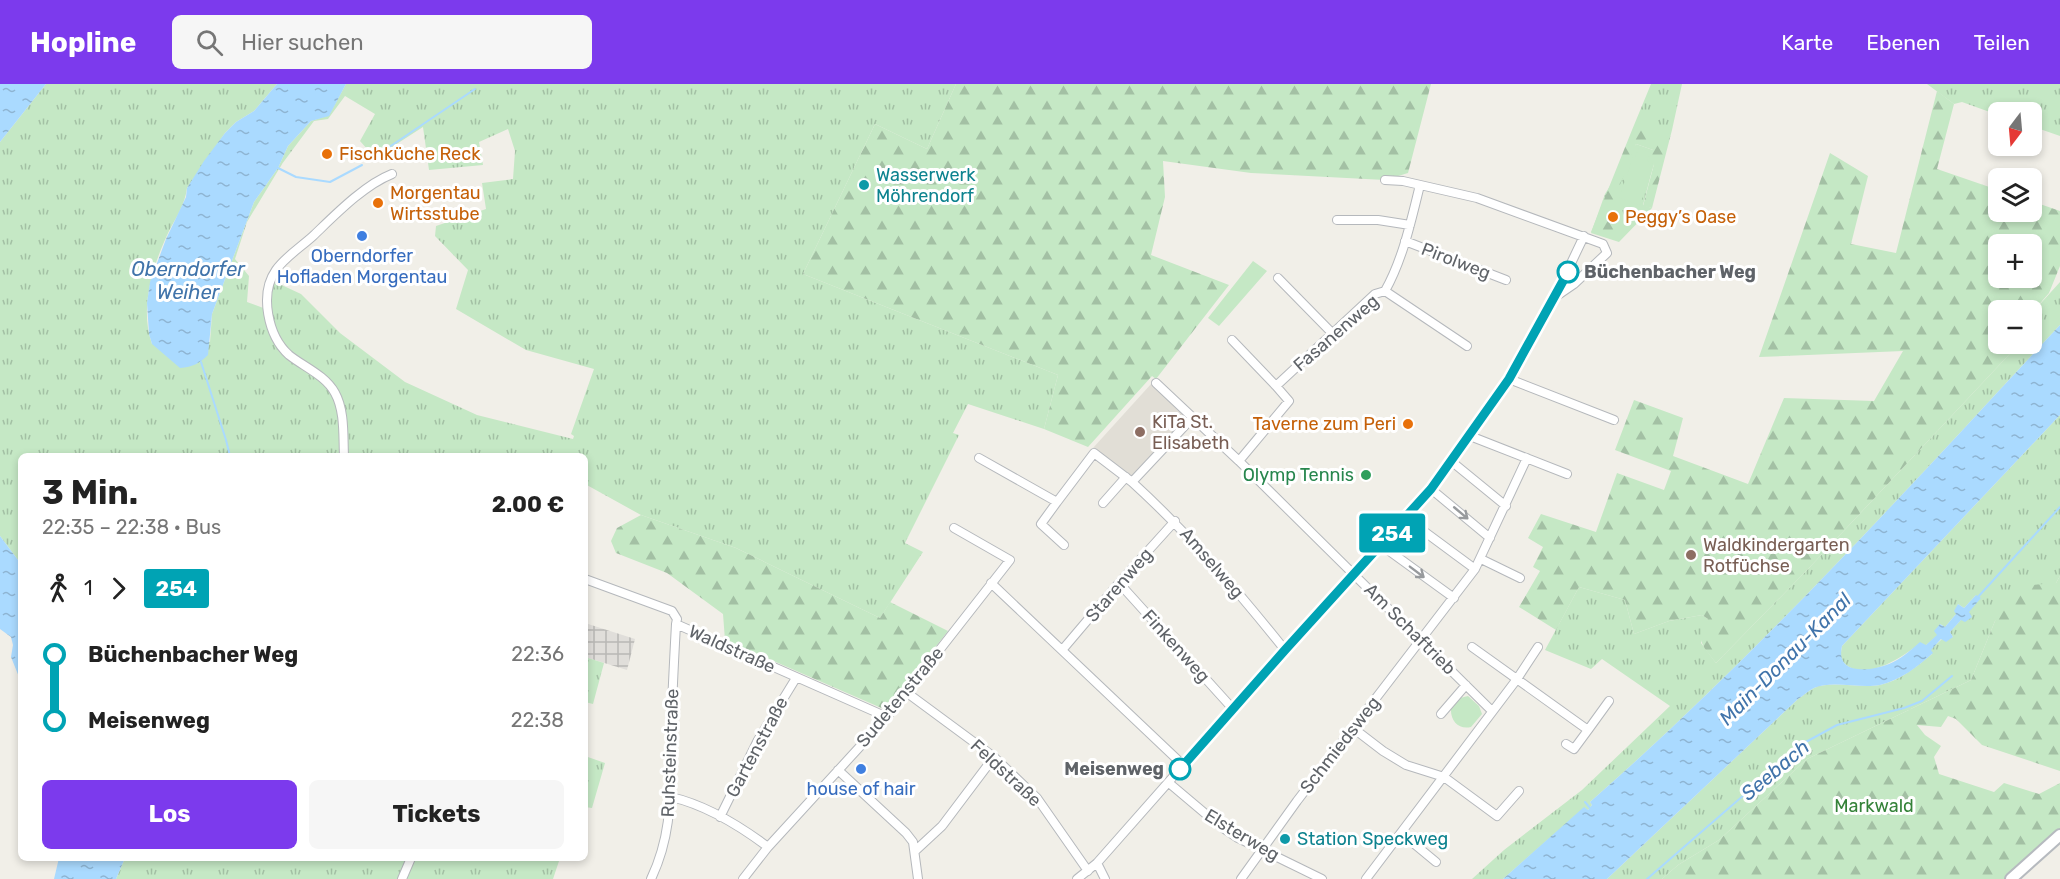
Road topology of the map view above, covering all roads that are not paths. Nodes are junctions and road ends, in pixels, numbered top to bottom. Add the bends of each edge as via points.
1 (392, 174) dead end
2 (1385, 180) dead end
3 (1420, 185) junction
4 (1337, 220) dead end
5 (1410, 225) junction
6 (1584, 236) junction
7 (1406, 242) junction
8 (1278, 278) dead end
9 (1506, 280) dead end
10 (1385, 291) junction
11 (1555, 297) junction
12 (1332, 333) junction
13 (1232, 340) dead end
14 (1467, 346) dead end
15 (1509, 379) junction
16 (1156, 383) dead end
17 (1276, 386) junction
18 (1193, 417) junction
19 (1614, 420) dead end
20 (1470, 436) junction
21 (344, 453) edge
22 (979, 458) dead end
23 (1527, 458) junction
24 (1239, 461) junction
25 (1451, 462) junction
26 (1567, 474) dead end
27 (1129, 479) junction
28 (1431, 489) junction
29 (1057, 502) junction
30 (1103, 503) dead end
31 (1506, 506) junction
32 (1406, 518) junction
33 (1175, 522) junction
34 (954, 528) dead end
35 (1490, 538) junction
36 (1064, 545) dead end
37 (1381, 545) junction
38 (1481, 559) junction
39 (1475, 569) junction
40 (1354, 573) junction
41 (1520, 578) dead end
42 (588, 580) edge
43 (991, 583) junction
44 (1119, 583) junction
45 (1454, 598) junction
46 (676, 624) junction
47 (1420, 642) junction
48 (1472, 647) dead end
49 (1538, 647) dead end
50 (1063, 649) junction
51 (1285, 650) junction
52 (796, 678) junction
53 (1517, 679) junction
54 (1466, 685) junction
55 (906, 692) junction
56 (1609, 701) dead end
57 (1233, 709) junction
58 (1492, 711) junction
59 (1442, 714) dead end
60 (887, 717) junction
61 (1353, 728) junction
62 (1588, 730) junction
63 (1566, 744) dead end
64 (994, 757) junction
65 (1183, 765) junction
66 (838, 770) junction
67 (1444, 777) junction
68 (1169, 783) junction
69 (1519, 791) dead end
70 (671, 797) junction
71 (720, 816) junction
72 (1401, 833) junction
73 (2060, 835) edge
74 (768, 847) junction
75 (915, 851) junction
76 (1262, 851) junction
77 (410, 861) edge
78 (1436, 862) dead end
79 (1097, 863) junction
80 (1088, 871) junction
81 (402, 879) edge
82 (651, 879) edge
83 (743, 879) edge
84 (918, 879) edge
85 (1077, 879) edge
86 (1105, 879) edge
87 (1241, 879) edge
88 (1322, 879) edge
89 (1366, 879) edge
90 (2011, 879) edge

1 - 21 street via 377,181 337,214 277,268 269,284 268,310 279,342 335,393 341,412
2 - 3 street
3 - 5 street, Fasanenweg
3 - 6 street via 1477,198
4 - 5 street
5 - 7 street, Fasanenweg
6 - 11 street
6 - 11 street via 1603,244 1608,253
7 - 9 street, Pirolweg
7 - 10 street, Fasanenweg
8 - 12 street
10 - 12 street, Fasanenweg via 1375,294
10 - 14 street
11 - 15 street
12 - 17 street, Fasanenweg
13 - 17 street
15 - 19 street
15 - 20 street
16 - 18 street, Am Schaftrieb
17 - 24 street, Fasanenweg via 1289,400
18 - 24 street, Am Schaftrieb
18 - 27 street
20 - 23 street
20 - 25 street
22 - 29 street
23 - 26 street
23 - 31 street, Schmiedsweg
24 - 40 street, Am Schaftrieb
25 - 28 street
25 - 31 street
27 - 29 street, Amselweg via 1094,453
27 - 30 street
27 - 33 street, Amselweg
28 - 32 street
28 -> 35 street
29 - 36 street, Amselweg via 1041,524
31 - 35 street, Schmiedsweg
32 - 37 street
32 - 39 street
33 - 44 street, Starenweg
33 - 51 street, Amselweg
34 - 43 street, Sudetenstraße via 1010,560
35 - 38 street, Schmiedsweg
37 - 40 street
37 -> 45 street
38 - 39 street, Schmiedsweg
38 - 41 street
39 - 45 street, Schmiedsweg
40 - 47 street, Am Schaftrieb
40 - 51 street
42 - 46 street, Waldstraße via 672,611
43 - 50 street
43 - 55 street, Sudetenstraße
44 - 50 street, Starenweg
44 - 57 street, Finkenweg
45 - 47 street, Schmiedsweg
46 - 52 street, Waldstraße
46 - 70 street, Ruhsteinstraße
47 - 54 street, Am Schaftrieb
47 - 61 street, Schmiedsweg
48 - 53 street
49 - 53 street
50 - 65 street
51 - 57 street
52 - 60 street, Waldstraße
52 - 71 street, Gartenstraße via 758,740
53 - 58 street
53 - 62 street
54 - 58 street, Am Schaftrieb
54 - 59 street, Am Schaftrieb
55 - 60 street, Sudetenstraße
55 - 64 street, Feldstraße
56 - 62 street
57 - 65 street
58 - 67 street
60 - 66 street, Sudetenstraße
61 - 67 street via 1406,765
61 - 76 street, Schmiedsweg
62 - 63 street via 1574,749
64 - 75 street via 942,826
64 - 80 street, Feldstraße via 1037,798
65 - 68 street
66 - 74 street, Sudetenstraße
66 - 75 street via 906,833
67 - 69 street via 1497,816
67 - 72 street
68 - 76 street, Elsterweg via 1220,826
68 - 79 street
70 - 71 street
70 - 82 street, Ruhsteinstraße via 663,849
71 - 74 street
72 - 78 street
72 - 89 street
73 - 90 street
74 - 83 street, Sudetenstraße
75 - 84 street
76 - 87 street, Schmiedsweg
76 - 88 street, Elsterweg
77 - 81 street
79 - 80 street
79 - 86 street
80 - 85 street

